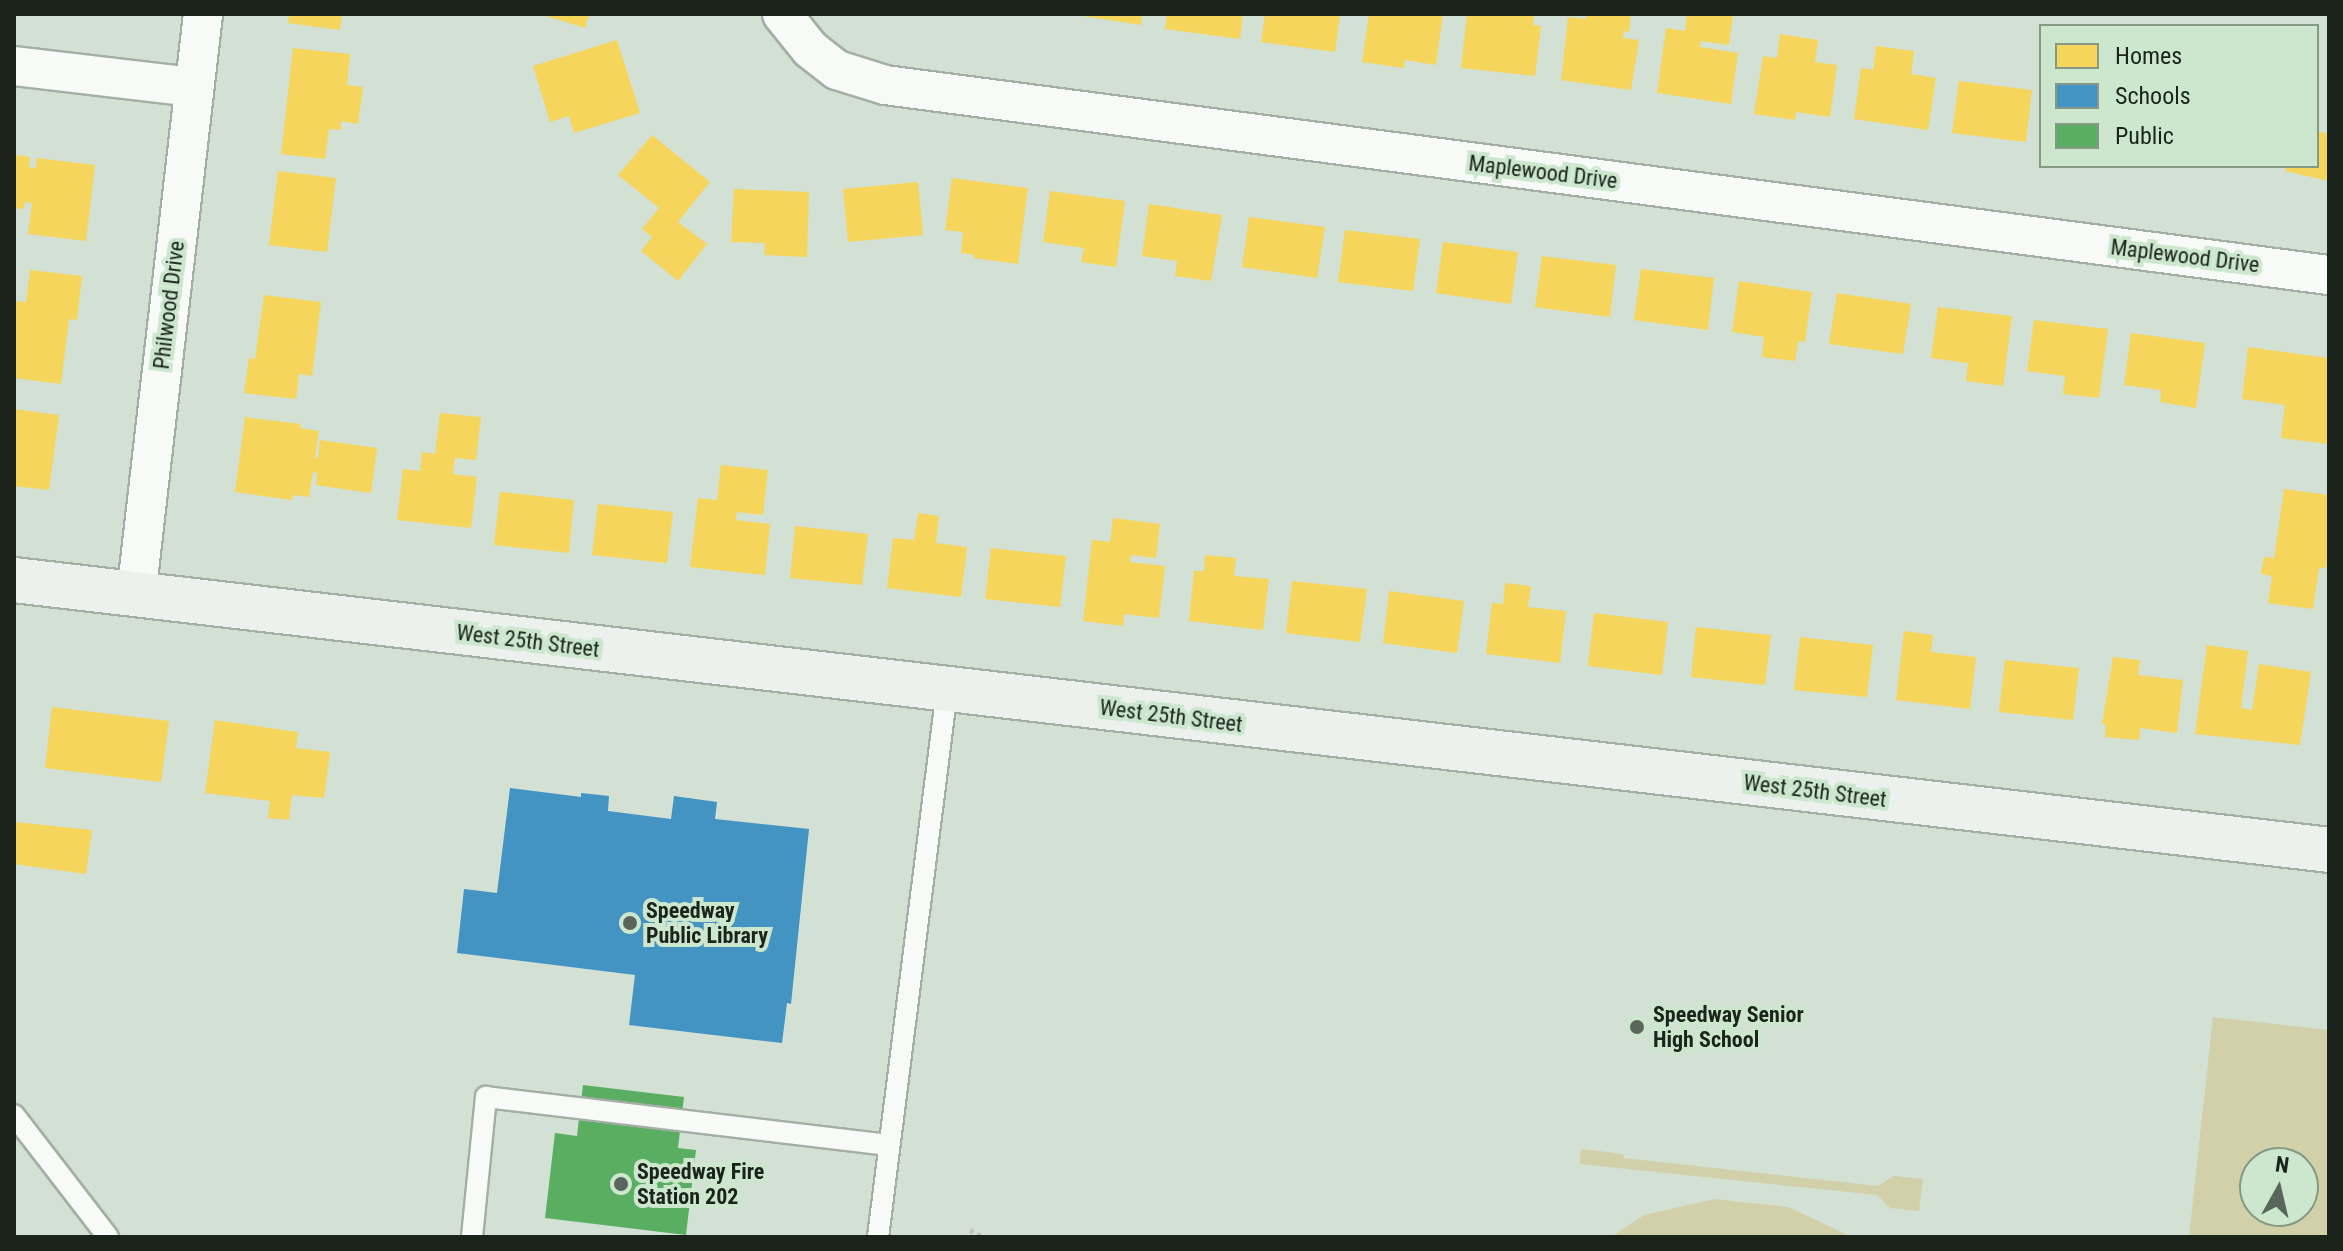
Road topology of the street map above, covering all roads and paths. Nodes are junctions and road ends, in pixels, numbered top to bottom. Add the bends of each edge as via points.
1 (203, 14) edge
2 (782, 14) edge
3 (14, 66) edge
4 (194, 87) junction
5 (2329, 275) edge
6 (14, 580) edge
7 (136, 596) junction
8 (947, 690) junction
9 (2329, 850) edge
10 (14, 1115) edge
11 (889, 1145) junction
12 (970, 1230) dead end
13 (108, 1237) edge
14 (472, 1237) edge
15 (878, 1237) edge
16 (984, 1237) edge

1 - 4 street, Philwood Drive
2 - 5 street, Maplewood Drive via 810,49 837,70 885,85
3 - 4 street
4 - 7 street, Philwood Drive
6 - 7 street, West 25th Street
7 - 8 street, West 25th Street
8 - 9 street, West 25th Street
8 - 11 lane
10 - 13 lane
11 - 14 lane via 486,1097
11 - 15 lane
12 - 16 path

